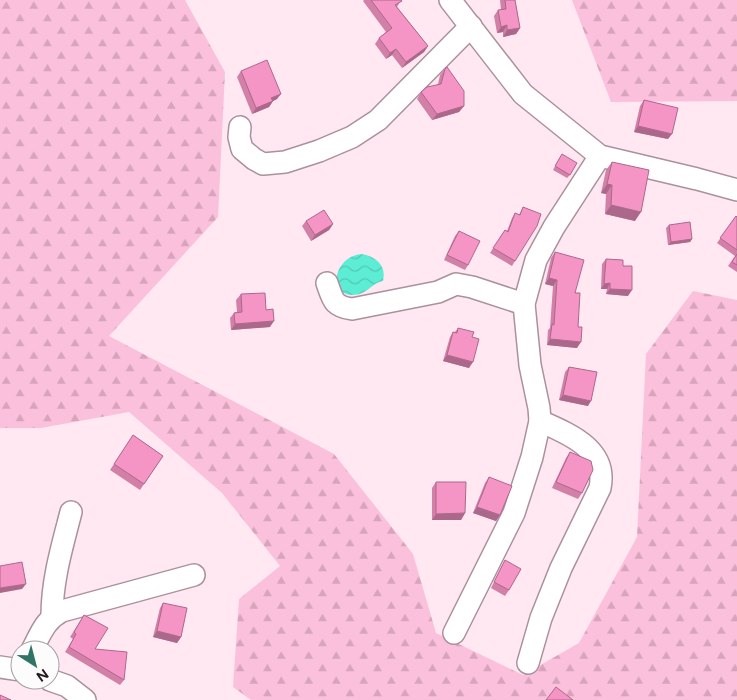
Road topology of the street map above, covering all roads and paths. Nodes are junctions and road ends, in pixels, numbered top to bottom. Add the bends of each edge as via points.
1 (450, 0) edge
2 (471, 26) junction
3 (240, 127) dead end
4 (600, 156) junction
5 (737, 190) edge
6 (327, 283) dead end
7 (524, 304) junction
8 (540, 421) junction
9 (71, 512) dead end
10 (194, 575) dead end
11 (52, 616) junction
12 (454, 634) dead end
13 (37, 640) edge
14 (528, 663) dead end
15 (60, 684) edge
16 (85, 700) edge

1 - 2 street
2 - 3 street via 378,120 352,137 285,162 263,164 242,149
2 - 4 street via 523,94
4 - 5 street
4 - 7 street via 536,260
6 - 7 street via 334,302 352,309 438,292 456,284 472,286
7 - 8 street
8 - 12 street via 514,513
8 - 14 street via 585,444 600,468 602,479 561,568
9 - 11 street via 57,566
10 - 11 street via 84,604
11 - 13 street
15 - 16 street

